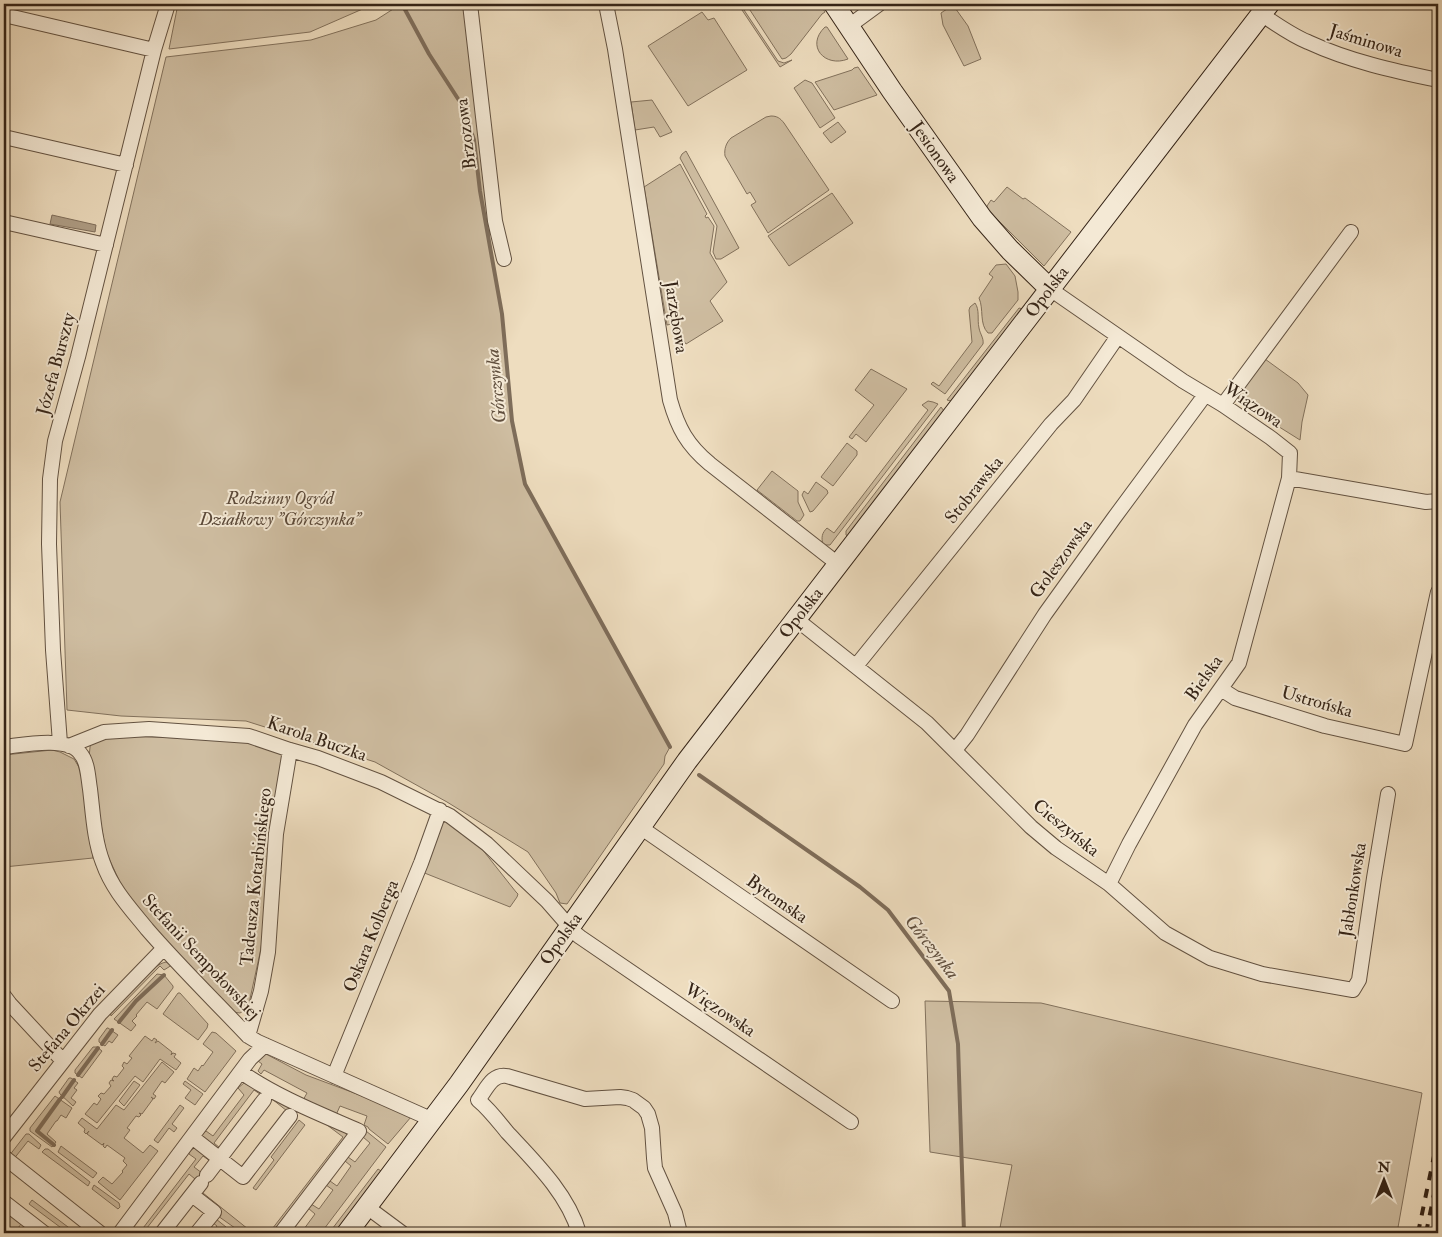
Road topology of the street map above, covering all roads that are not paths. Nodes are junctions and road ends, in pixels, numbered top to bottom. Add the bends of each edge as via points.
1 (168, 4) edge
2 (470, 4) edge
3 (606, 4) edge
4 (834, 4) edge
5 (878, 4) edge
6 (1267, 6) edge
7 (4, 15) edge
8 (849, 26) junction
9 (154, 50) junction
10 (1438, 80) edge
11 (4, 137) edge
12 (126, 165) junction
13 (4, 222) edge
14 (1351, 232) dead end
15 (106, 245) junction
16 (504, 259) dead end
17 (1050, 289) junction
18 (1118, 336) junction
19 (1205, 396) junction
20 (1222, 405) junction
21 (1289, 478) junction
22 (1438, 501) edge
23 (838, 564) junction
24 (1438, 592) edge
25 (796, 619) junction
26 (856, 666) junction
27 (1221, 689) junction
28 (64, 744) junction
29 (4, 747) edge
30 (290, 750) junction
31 (955, 750) junction
32 (1388, 794) dead end
33 (440, 810) junction
34 (640, 827) junction
35 (1109, 884) junction
36 (570, 927) junction
37 (164, 948) junction
38 (1353, 990) joint
39 (4, 996) edge
40 (892, 1001) dead end
41 (248, 1036) junction
42 (265, 1045) junction
43 (63, 1061) junction
44 (240, 1072) junction
45 (334, 1076) junction
46 (264, 1100) dead end
47 (290, 1116) dead end
48 (433, 1120) junction
49 (851, 1122) dead end
50 (4, 1137) edge
51 (192, 1137) junction
52 (4, 1157) edge
53 (220, 1159) junction
54 (192, 1195) junction
55 (4, 1202) edge
56 (367, 1207) junction
57 (44, 1233) edge
58 (100, 1233) edge
59 (120, 1233) edge
60 (162, 1233) edge
61 (197, 1233) edge
62 (281, 1233) edge
63 (347, 1233) edge
64 (402, 1233) edge
65 (579, 1233) edge
66 (680, 1233) edge

1 - 9 street, Józefa Burszty
2 - 16 street, Brzozowa via 495,221
3 - 23 street, Jarzębowa via 675,418 697,453
4 - 8 street, Jesionowa
5 - 8 street
6 - 10 street, Jaśminowa via 1306,42 1339,55
6 - 17 street, Opolska
7 - 9 street
8 - 17 street, Jesionowa via 982,218
9 - 12 street, Józefa Burszty
11 - 12 street
12 - 15 street, Józefa Burszty
13 - 15 street
14 - 20 street
15 - 28 street, Józefa Burszty via 56,441 50,479 52,650
17 - 18 street, Wiązowa
17 - 23 street, Opolska
18 - 19 street, Wiązowa
18 - 26 street, Stobrawska via 1074,400 1051,424
19 - 20 street, Wiązowa
19 - 31 street, Goleszowska via 1045,614
20 - 21 street, Wiązowa via 1290,453
21 - 22 street via 1426,502
21 - 27 street, Bielska via 1239,663
23 - 25 street, Opolska
24 - 27 street, Ustrońska via 1405,744 1326,726 1235,698
25 - 26 street, Cieszyńska
25 - 34 street, Opolska
26 - 31 street, Cieszyńska
27 - 35 street, Bielska via 1195,725
28 - 29 street, Karola Buczka via 47,742
28 - 30 street, Karola Buczka via 104,732 149,729 249,736
28 - 37 street, Stefanii Sempołowskiej via 80,752 86,765 98,848 109,877 123,900
30 - 33 street, Karola Buczka via 381,782
30 - 41 street, Tadeusza Kotarbińskiego via 276,834 268,952
31 - 35 street, Cieszyńska via 1031,827
32 - 38 street, Jabłonkowska via 1359,980
33 - 36 street, Karola Buczka via 487,844
33 - 45 street, Oskara Kolberga
34 - 36 street, Opolska
34 - 40 street, Bytomska
35 - 38 street, Cieszyńska via 1165,933 1210,958 1262,974
36 - 48 street, Opolska
36 - 49 street, Więzowska via 580,937
37 - 41 street, Stefanii Sempołowskiej
37 - 43 street, Stefana Okrzei via 100,1014
39 - 43 street
41 - 42 street, Stefanii Sempołowskiej
42 - 44 street
42 - 45 street, Stefanii Sempołowskiej
43 - 50 street, Stefana Okrzei
44 - 51 street
44 - 62 street via 303,1107 359,1131
45 - 48 street, Stefanii Sempołowskiej
46 - 53 street
47 - 53 street via 243,1177
48 - 56 street, Opolska
51 - 53 street
51 - 59 street
52 - 58 street
53 - 54 street
54 - 60 street
54 - 61 street via 214,1212
55 - 57 street
56 - 63 street, Opolska
56 - 64 street
65 - 66 street via 563,1198 478,1100 496,1077 503,1075 585,1099 620,1097 633,1100 644,1108 651,1121 655,1168 675,1213

